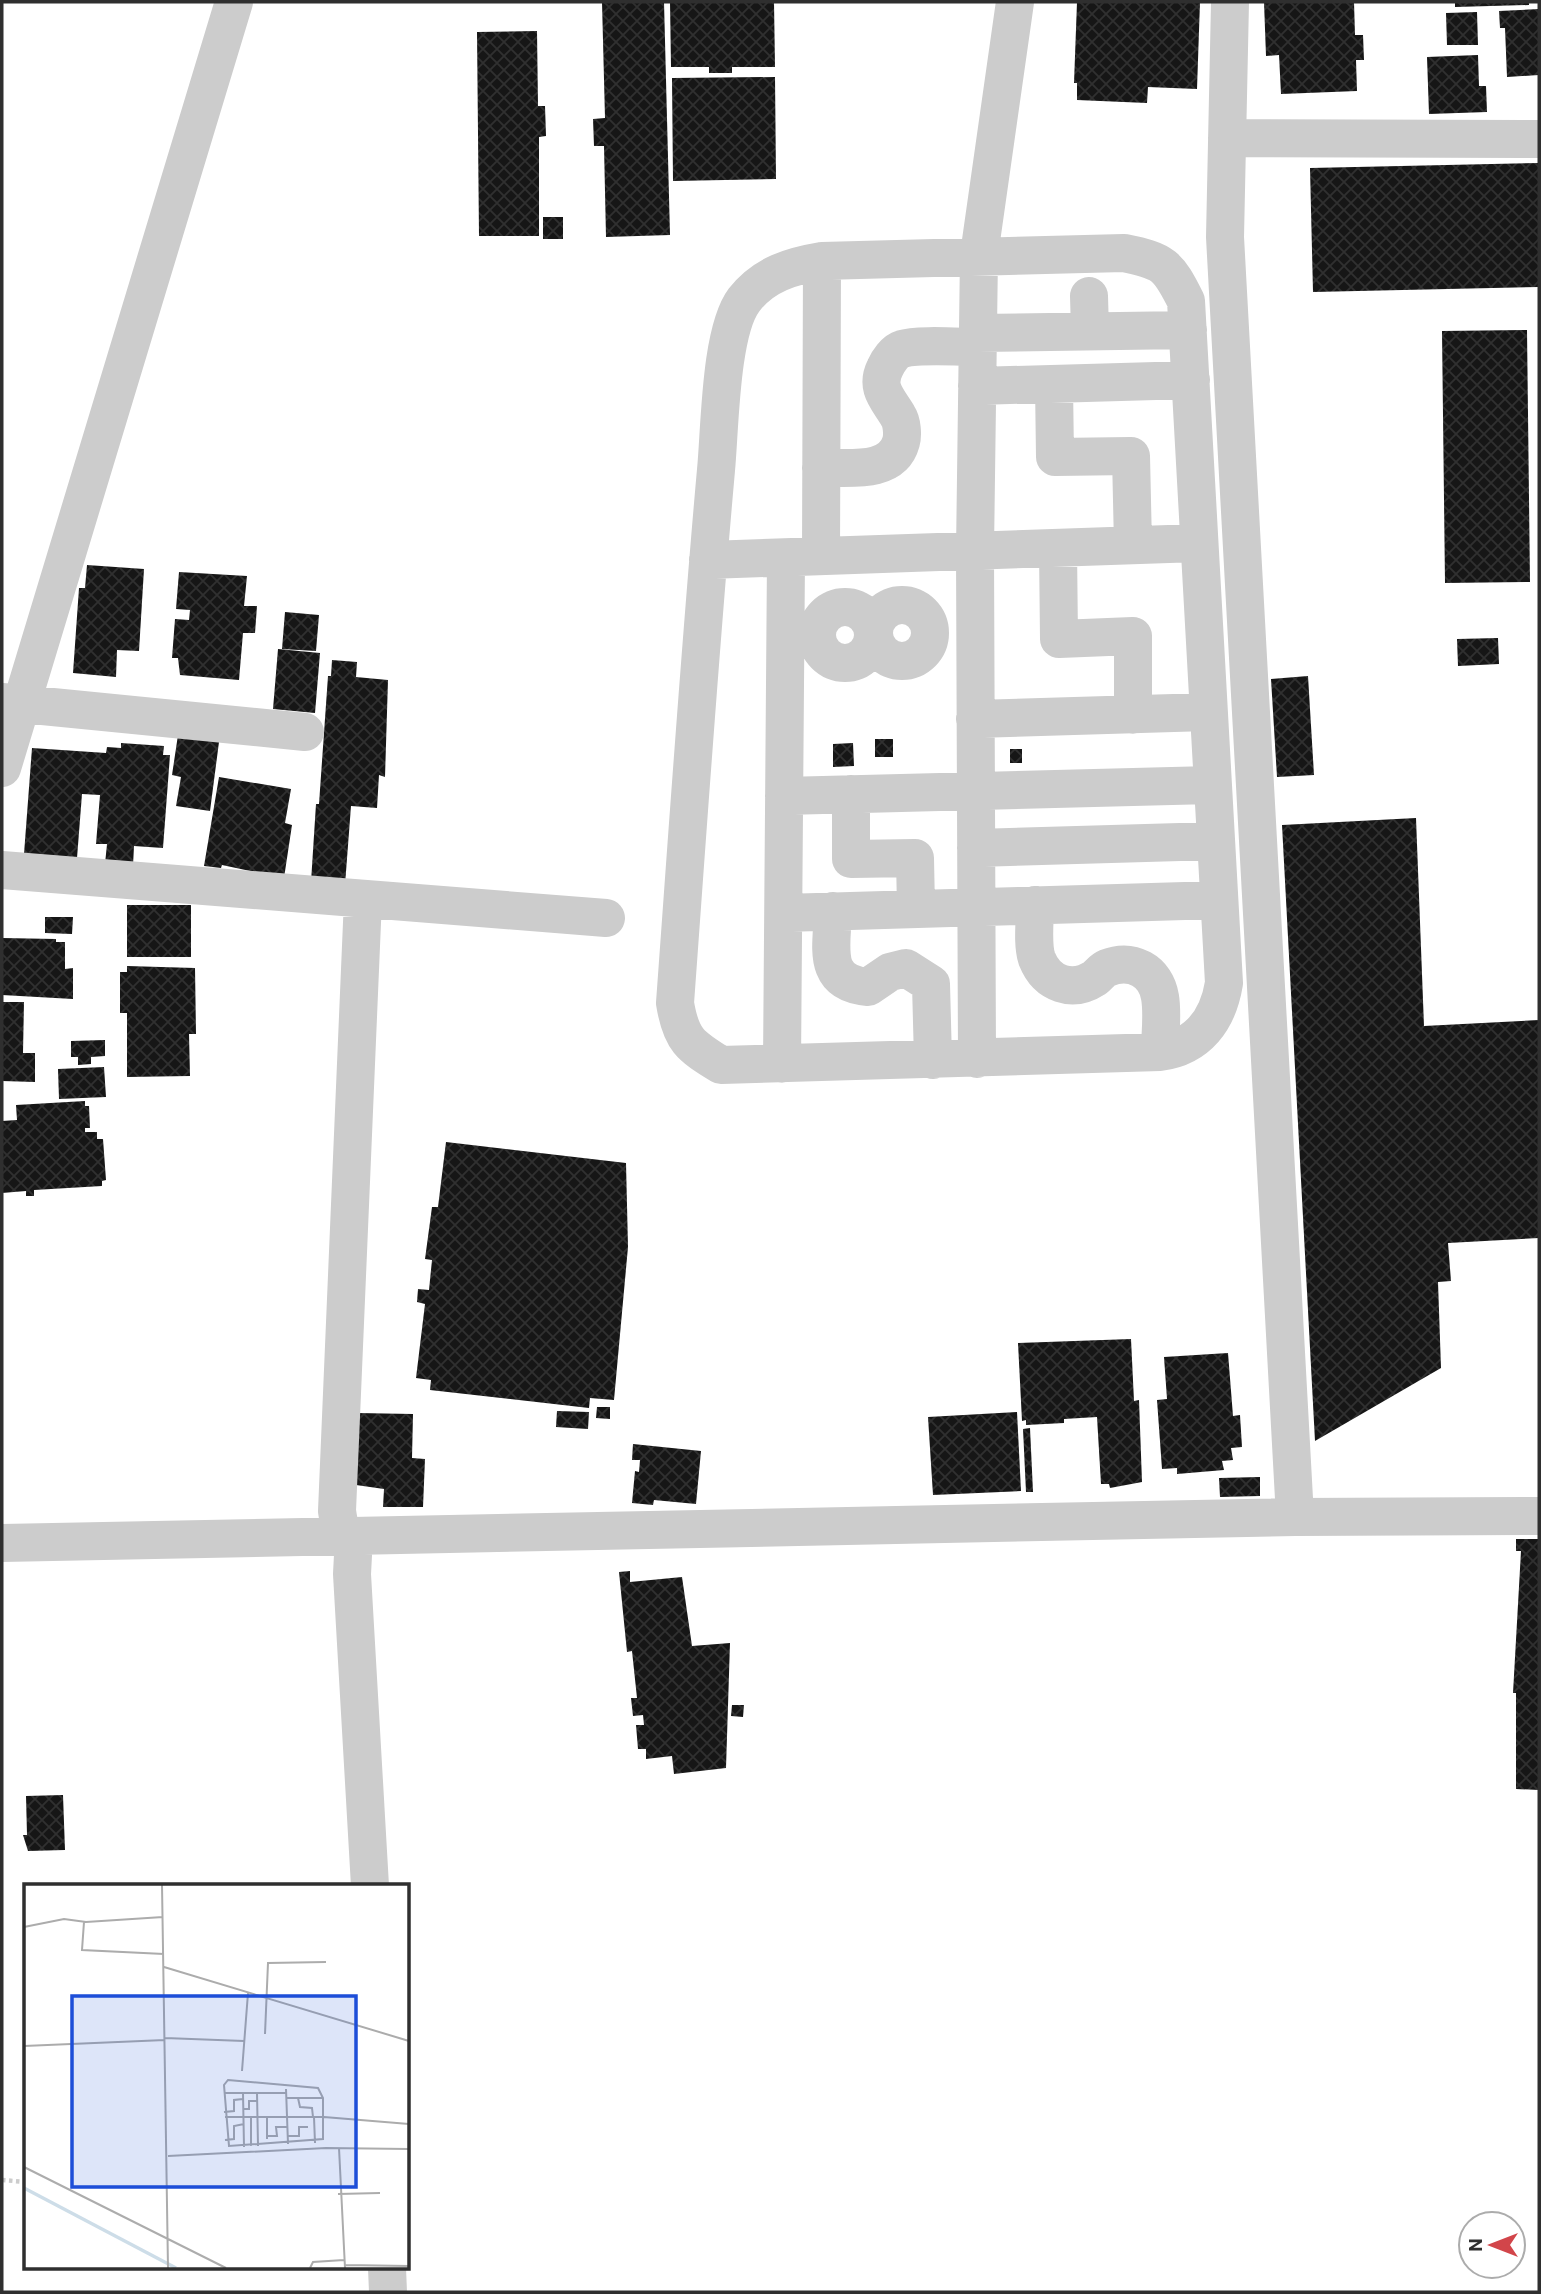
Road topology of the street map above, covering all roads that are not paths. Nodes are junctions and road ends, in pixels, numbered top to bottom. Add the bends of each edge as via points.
1 (234, 2) edge
2 (1015, 2) edge
3 (1230, 2) edge
4 (1227, 138) junction
5 (1539, 139) edge
6 (979, 255) junction
7 (822, 261) junction
8 (1188, 330) junction
9 (978, 340) junction
10 (1191, 380) junction
11 (1054, 384) junction
12 (977, 386) junction
13 (821, 468) junction
14 (1198, 542) junction
15 (1133, 545) junction
16 (1058, 548) junction
17 (975, 551) junction
18 (816, 556) junction
19 (708, 560) junction
20 (844, 607) junction
21 (975, 632) junction
22 (873, 634) junction
23 (801, 636) junction
24 (11, 702) edge
25 (1207, 712) junction
26 (1133, 715) junction
27 (975, 719) junction
28 (305, 732) dead end
29 (2, 768) edge
30 (1211, 785) junction
31 (976, 791) junction
32 (851, 794) junction
33 (784, 796) junction
34 (1215, 841) junction
35 (976, 848) junction
36 (2, 870) edge
37 (363, 899) junction
38 (1219, 900) junction
39 (1035, 905) junction
40 (977, 907) junction
41 (916, 909) junction
42 (832, 911) junction
43 (783, 913) junction
44 (606, 918) dead end
45 (1160, 1052) junction
46 (977, 1059) junction
47 (933, 1060) junction
48 (782, 1064) junction
49 (1539, 1516) edge
50 (1295, 1517) junction
51 (348, 1536) junction
52 (2, 1544) edge
53 (370, 1884) edge
54 (387, 2270) edge
55 (388, 2292) edge

1 - 24 street
2 - 6 street
3 - 4 street
4 - 5 street
4 - 50 street via 1225,237
6 - 7 street
6 - 8 street via 1124,253 1157,259 1171,271 1186,301
6 - 9 street
7 - 13 street
7 - 19 street via 787,267 761,282 743,301 728,343
8 - 9 street via 1090,314
8 - 10 street
9 - 12 street
9 - 13 street via 902,349 888,360 881,388 900,419 902,439 897,453 874,466
10 - 11 street
10 - 14 street
11 - 12 street
11 - 15 street via 1055,457 1131,456
12 - 17 street
13 - 18 street
14 - 15 street
14 - 25 street
15 - 16 street
16 - 17 street
16 - 26 street via 1059,639 1133,636
17 - 18 street
17 - 21 street
18 - 19 street
18 - 20 street
18 - 23 street
19 - 48 street via 675,1003 679,1028 691,1046 722,1066
20 - 22 street via 866,616
20 - 23 street via 830,611
21 - 22 street via 930,632 921,654 904,661 879,651
21 - 27 street
22 - 23 street via 868,651 846,664 829,659
23 - 33 street
24 - 28 street
24 - 29 street
25 - 26 street
25 - 30 street
26 - 27 street
27 - 31 street
30 - 31 street via 1100,771
30 - 34 street
31 - 32 street
31 - 35 street
32 - 33 street
32 - 41 street via 851,859 915,858
33 - 43 street
34 - 35 street
34 - 38 street
35 - 40 street
36 - 37 street
37 - 44 street
37 - 51 street via 337,1511
38 - 39 street
38 - 45 street via 1221,1004 1211,1024 1195,1039
39 - 40 street
39 - 45 street via 1037,958 1053,981 1080,985 1104,969 1130,965 1144,969 1156,982
40 - 41 street
40 - 46 street
41 - 42 street
42 - 43 street
42 - 47 street via 832,960 842,980 868,987 890,972 906,968 930,984
43 - 48 street
45 - 46 street
46 - 47 street
47 - 48 street
49 - 50 street
50 - 51 street
51 - 52 street
51 - 53 street
54 - 55 street

